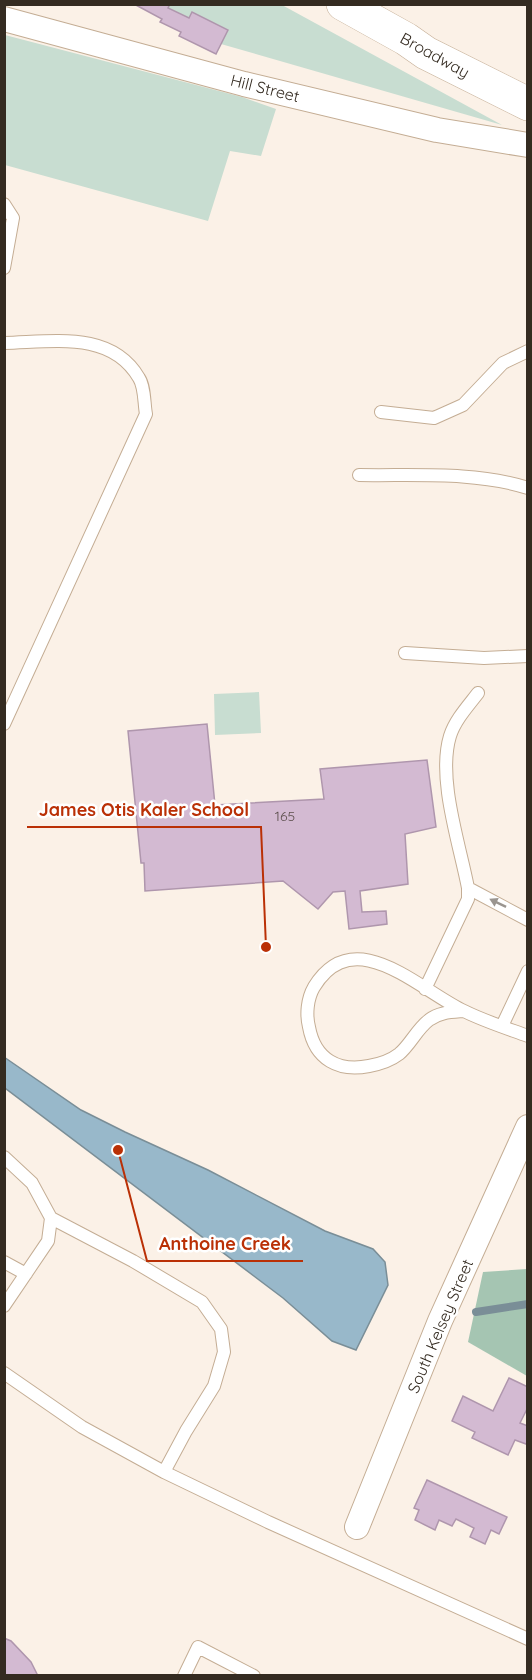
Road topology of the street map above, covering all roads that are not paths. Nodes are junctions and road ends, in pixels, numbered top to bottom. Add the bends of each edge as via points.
1 (353, 7) edge
2 (4, 19) edge
3 (528, 104) edge
4 (528, 145) edge
5 (4, 204) edge
6 (4, 268) edge
7 (4, 343) edge
8 (528, 351) edge
9 (381, 412) dead end
10 (359, 475) dead end
11 (528, 488) edge
12 (405, 652) dead end
13 (528, 656) edge
14 (478, 693) dead end
15 (4, 724) edge
16 (468, 888) junction
17 (528, 920) edge
18 (528, 970) edge
19 (425, 989) junction
20 (464, 1011) junction
21 (502, 1026) junction
22 (528, 1036) edge
23 (528, 1127) edge
24 (4, 1157) edge
25 (51, 1218) junction
26 (4, 1262) edge
27 (26, 1274) junction
28 (4, 1306) edge
29 (4, 1373) edge
30 (164, 1472) junction
31 (357, 1527) dead end
32 (528, 1639) edge
33 (184, 1676) edge
34 (254, 1676) edge

1 - 3 main road, Broadway via 426,53
2 - 4 street, Hill Street via 436,130
5 - 6 lane via 13,218
7 - 15 lane via 85,342 119,354 141,380 146,414
8 - 9 lane via 503,363 463,405 434,418
10 - 11 lane via 464,477
12 - 13 lane via 484,658
14 - 16 lane via 450,734 447,751 448,791
17 -> 16 lane
16 - 19 lane via 468,899
18 - 21 lane
19 - 20 lane
19 - 20 lane via 367,959 335,964 313,988 308,1004 309,1031 328,1061 356,1069 385,1063 399,1054 429,1019 445,1012
20 - 21 lane
21 - 22 lane
23 - 31 street, South Kelsey Street via 440,1321
24 - 25 lane via 32,1184
25 - 27 lane via 48,1241
25 - 30 lane via 202,1302 221,1329 224,1352 214,1386
26 - 27 lane
27 - 28 lane
29 - 30 lane via 82,1427
30 - 32 lane
33 - 34 lane via 198,1647

